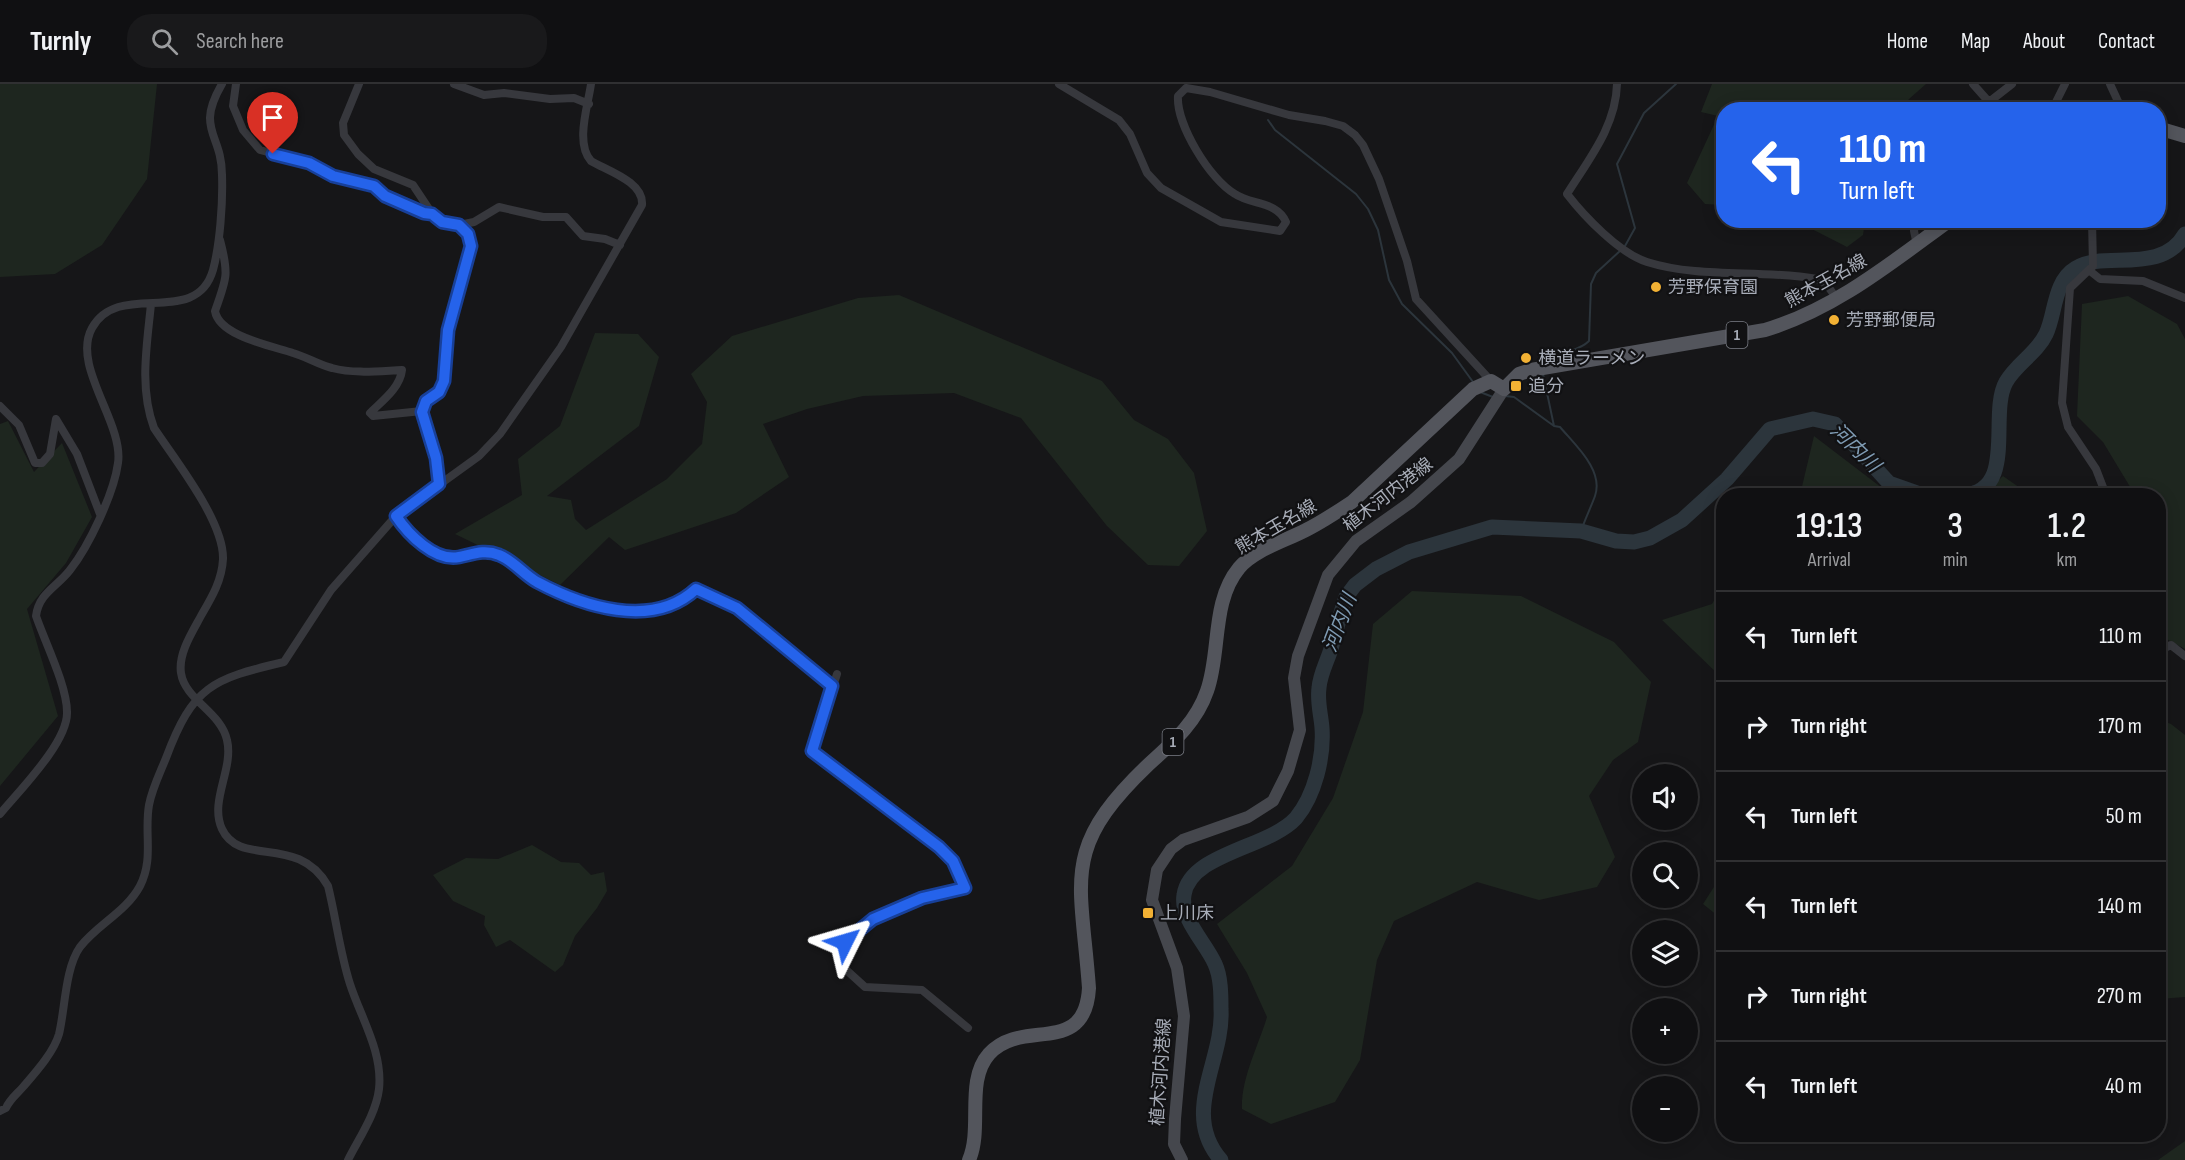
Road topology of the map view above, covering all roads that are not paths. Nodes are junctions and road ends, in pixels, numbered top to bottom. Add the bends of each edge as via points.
1 (222, 84) edge
2 (236, 84) edge
3 (359, 84) edge
4 (454, 84) edge
5 (591, 84) edge
6 (1059, 84) edge
7 (1617, 84) edge
8 (1973, 84) edge
9 (2012, 84) edge
10 (2065, 84) edge
11 (2110, 84) edge
12 (1988, 102) edge
13 (1995, 102) edge
14 (2056, 102) edge
15 (2118, 102) edge
16 (589, 104) junction
17 (2166, 130) edge
18 (2185, 136) edge
19 (432, 214) junction
20 (459, 225) junction
21 (1915, 228) edge
22 (1939, 228) edge
23 (2092, 228) edge
24 (217, 237) junction
25 (1917, 244) junction
26 (620, 245) junction
27 (2090, 271) junction
28 (2185, 298) edge
29 (1837, 299) junction
30 (151, 304) junction
31 (1491, 381) junction
32 (1504, 389) junction
33 (0, 406) edge
34 (422, 411) junction
35 (439, 484) junction
36 (2103, 488) edge
37 (100, 514) junction
38 (396, 516) junction
39 (2166, 647) edge
40 (2185, 656) edge
41 (837, 674) dead end
42 (832, 686) junction
43 (198, 699) junction
44 (0, 814) edge
45 (968, 1028) dead end
46 (0, 1111) edge
47 (348, 1160) edge
48 (969, 1160) edge
49 (1182, 1160) edge

1 - 24 street via 209,112 222,175
2 - 19 street via 235,112 243,130 260,150 374,186 385,196
3 - 19 street via 343,123 344,135 374,169 412,185
4 - 16 street via 484,95 574,98
5 - 16 street
6 - 31 street via 1119,120 1130,134 1147,173 1161,188 1206,216 1280,231 1286,222 1274,208 1235,195 1209,169 1184,126 1178,96 1186,88 1343,126 1363,145 1379,179 1416,298
7 - 29 street via 1616,106 1603,137 1567,194 1580,210 1645,262 1817,279
8 - 12 street
9 - 13 street
10 - 14 street
11 - 15 street
16 - 26 street via 585,155 638,188 642,200
17 - 18 main road
19 - 20 street via 442,222
20 - 26 street via 474,222 492,209 507,207 543,217 566,218 583,236
20 - 34 street via 468,234 471,246 448,330 444,381
21 - 25 street
22 - 25 main road, 熊本玉名線 / 1
23 - 27 street
24 - 30 street via 212,272 199,291 189,299
24 - 34 street via 228,271 215,311 220,322 269,347 332,368 365,372 402,370 390,394 370,413 373,416
25 - 29 main road, 熊本玉名線 / 1
26 - 35 street via 561,347 500,434 479,456
27 - 28 street via 2100,279 2143,281
27 - 36 street via 2070,288 2061,403 2068,427 2096,469
29 - 32 main road, 熊本玉名線 / 1 via 1806,316 1765,330 1531,369 1519,374
30 - 37 street via 131,302 104,312 87,341 90,366 119,460
30 - 43 street via 145,378 149,414 210,515 222,544 217,586 181,662 181,676
31 - 32 main road
31 - 48 main road, 熊本玉名線 / 1 via 1473,388 1352,502 1240,566 1224,594 1207,691 1195,716 1185,731 1112,801 1089,838 1080,880 1088,1005 1080,1020 1068,1029 1017,1038 989,1054 980,1074 977,1127
32 - 49 main road, 植木河内港線 via 1459,459 1434,483 1356,541 1328,575 1298,656 1294,678 1300,730 1288,771 1273,801 1248,817 1183,840 1171,849 1157,870 1152,900 1177,968 1184,1016 1174,1128 1174,1144
33 - 37 street via 19,425 35,463 42,463 50,454 57,419 77,454
34 - 35 street
35 - 38 street
37 - 44 street via 69,572 44,595 37,608 36,616 65,697 65,727
38 - 42 street via 441,556 486,552 500,555 537,582 576,601 645,611 677,604 696,589 737,608
38 - 43 street via 331,590 284,662 234,673
39 - 40 street via 2171,645
41 - 42 street
42 - 45 street via 812,751 939,847 953,861 965,888 922,898 873,919 841,949 843,967 865,987 922,990
43 - 46 street via 177,727 149,806 149,860 140,885 130,901 80,948 62,1003 59,1036 33,1075
43 - 47 street via 217,719 227,739 228,761 219,804 223,831 245,849 297,856 310,862 328,886 349,982 380,1073 373,1110

